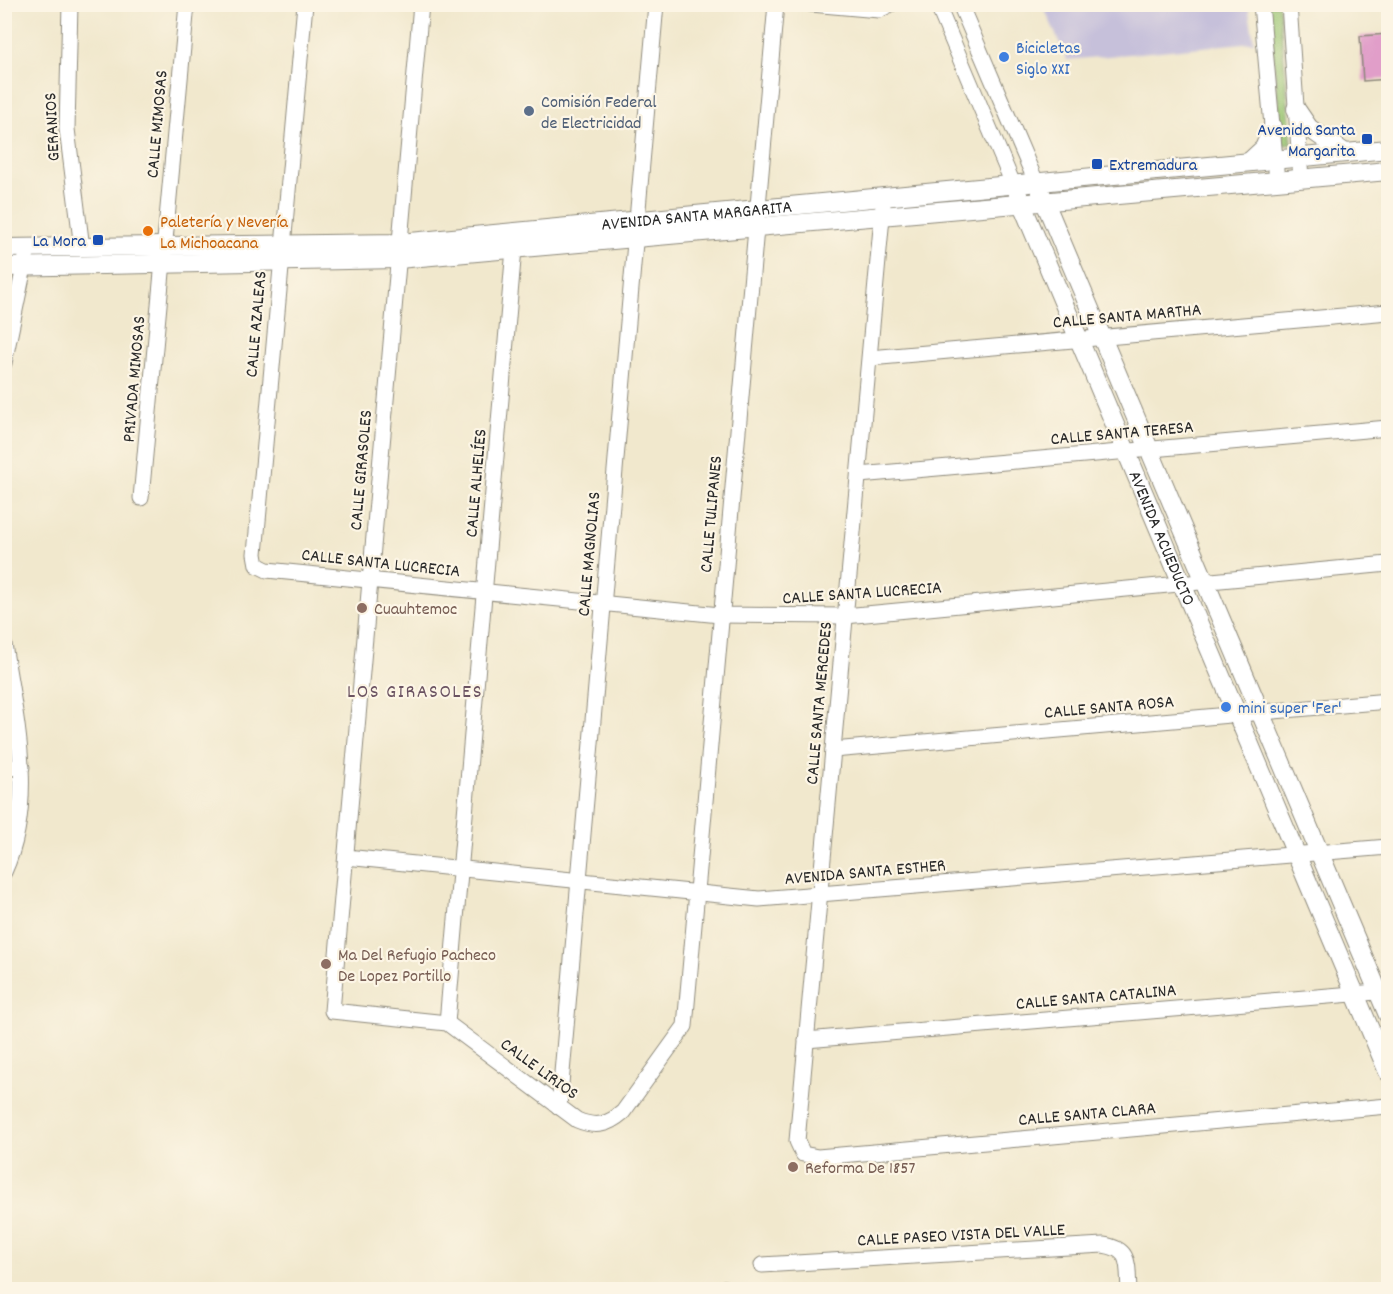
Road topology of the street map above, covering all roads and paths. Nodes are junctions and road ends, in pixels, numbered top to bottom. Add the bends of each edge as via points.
1 (70, 4) edge
2 (187, 4) edge
3 (304, 4) edge
4 (421, 4) edge
5 (656, 4) edge
6 (776, 4) edge
7 (812, 4) edge
8 (937, 4) edge
9 (960, 4) edge
10 (1261, 4) edge
11 (1289, 4) edge
12 (885, 7) edge
13 (1296, 109) junction
14 (1273, 127) junction
15 (1389, 149) edge
16 (1345, 153) junction
17 (1299, 157) junction
18 (1275, 159) junction
19 (1250, 161) junction
20 (1389, 171) edge
21 (1301, 179) junction
22 (1277, 181) junction
23 (1036, 182) junction
24 (1014, 184) junction
25 (883, 197) junction
26 (1044, 202) junction
27 (1022, 204) junction
28 (883, 217) junction
29 (756, 219) junction
30 (636, 230) junction
31 (515, 241) junction
32 (4, 248) edge
33 (82, 248) junction
34 (399, 251) junction
35 (281, 253) junction
36 (164, 255) junction
37 (27, 257) junction
38 (4, 267) edge
39 (1389, 312) edge
40 (1102, 337) junction
41 (1079, 339) junction
42 (870, 358) junction
43 (4, 363) edge
44 (1389, 428) edge
45 (1149, 449) junction
46 (1126, 451) junction
47 (859, 475) junction
48 (141, 498) dead end
49 (1389, 564) edge
50 (267, 570) joint
51 (1205, 580) junction
52 (370, 581) junction
53 (1182, 582) junction
54 (485, 592) junction
55 (603, 604) junction
56 (720, 615) junction
57 (845, 616) junction
58 (4, 644) edge
59 (6, 669) edge
60 (1389, 701) edge
61 (1260, 712) junction
62 (1238, 714) junction
63 (833, 750) junction
64 (22, 767) junction
65 (4, 768) edge
66 (1389, 847) edge
67 (1320, 853) junction
68 (1297, 855) junction
69 (346, 857) junction
70 (6, 866) edge
71 (462, 870) junction
72 (579, 881) junction
73 (695, 893) junction
74 (819, 895) junction
75 (1384, 992) edge
76 (1356, 994) junction
77 (1389, 1015) edge
78 (447, 1023) junction
79 (685, 1026) joint
80 (806, 1040) junction
81 (1389, 1072) edge
82 (1389, 1106) edge
83 (559, 1107) junction
84 (796, 1141) joint
85 (762, 1265) dead end
86 (1129, 1290) edge

1 - 33 street, GERANIOS via 67,129
2 - 36 street, CALLE MIMOSAS
3 - 35 street, CALLE AZALEAS
4 - 34 street, CALLE GIRASOLES
5 - 30 street, CALLE MAGNOLIAS
6 - 29 street, CALLE TULIPANES
7 - 12 street
8 - 24 street, AVENIDA ACUEDUCTO
9 - 23 street, AVENIDA ACUEDUCTO
10 - 14 street
11 - 13 street
13 - 16 main road via 1319,137
13 - 17 street
14 - 18 street
14 - 19 main road via 1264,148
15 - 16 main road, AVENIDA SANTA MARGARITA
16 - 17 main road, AVENIDA SANTA MARGARITA
17 - 18 main road, AVENIDA SANTA MARGARITA
17 - 21 street
18 - 19 main road, AVENIDA SANTA MARGARITA
18 - 22 street
19 - 23 main road, AVENIDA SANTA MARGARITA
20 - 21 main road, AVENIDA SANTA MARGARITA
21 - 22 main road, AVENIDA SANTA MARGARITA
22 - 26 main road, AVENIDA SANTA MARGARITA
23 - 24 main road, AVENIDA SANTA MARGARITA
23 - 26 main road, AVENIDA ACUEDUCTO
24 - 25 main road, AVENIDA SANTA MARGARITA
24 - 27 main road, AVENIDA ACUEDUCTO
25 - 28 street, CALLE SANTA MERCEDES
25 - 29 main road, AVENIDA SANTA MARGARITA
26 - 27 main road, AVENIDA SANTA MARGARITA
26 - 40 main road, AVENIDA ACUEDUCTO
27 - 28 main road, AVENIDA SANTA MARGARITA
27 - 41 main road, AVENIDA ACUEDUCTO
28 - 29 main road, AVENIDA SANTA MARGARITA
28 - 42 street, CALLE SANTA MERCEDES
29 - 30 main road, AVENIDA SANTA MARGARITA
29 - 56 street, CALLE TULIPANES
30 - 31 main road, AVENIDA SANTA MARGARITA
30 - 55 street, CALLE MAGNOLIAS
31 - 34 main road, AVENIDA SANTA MARGARITA
31 - 54 street, CALLE ALHELÍES
32 - 37 main road, AVENIDA SANTA MARGARITA
33 - 36 main road, AVENIDA SANTA MARGARITA
33 - 37 main road, AVENIDA SANTA MARGARITA
34 - 35 main road, AVENIDA SANTA MARGARITA
34 - 52 street, CALLE GIRASOLES
35 - 36 main road, AVENIDA SANTA MARGARITA
35 - 50 street, CALLE AZALEAS via 255,554 257,565
36 - 37 main road, AVENIDA SANTA MARGARITA
36 - 48 street, PRIVADA MIMOSAS
37 - 38 main road, AVENIDA SANTA MARGARITA
37 - 43 street
39 - 40 street, CALLE SANTA MARTHA
40 - 41 street, CALLE SANTA MARTHA
40 - 45 main road, AVENIDA ACUEDUCTO
41 - 42 street, CALLE SANTA MARTHA
41 - 46 main road, AVENIDA ACUEDUCTO
42 - 47 street, CALLE SANTA MERCEDES
44 - 45 street, CALLE SANTA TERESA
45 - 46 street, CALLE SANTA TERESA
45 - 51 main road, AVENIDA ACUEDUCTO
46 - 47 street, CALLE SANTA TERESA
46 - 53 main road, AVENIDA ACUEDUCTO
47 - 57 street, CALLE SANTA MERCEDES
49 - 51 street, CALLE SANTA LUCRECIA
50 - 52 street, CALLE SANTA LUCRECIA
51 - 53 street, CALLE SANTA LUCRECIA
51 - 61 main road, AVENIDA ACUEDUCTO
52 - 54 street, CALLE SANTA LUCRECIA
52 - 69 street, CALLE GIRASOLES
53 - 57 street, CALLE SANTA LUCRECIA
53 - 62 main road, AVENIDA ACUEDUCTO
54 - 55 street, CALLE SANTA LUCRECIA
54 - 71 street, CALLE ALHELÍES
55 - 56 street, CALLE SANTA LUCRECIA
55 - 72 street, CALLE MAGNOLIAS
56 - 57 street, CALLE SANTA LUCRECIA
56 - 73 street, CALLE TULIPANES
57 - 63 street, CALLE SANTA MERCEDES
58 - 59 street
59 - 64 street
60 - 61 street, CALLE SANTA ROSA
61 - 62 street, CALLE SANTA ROSA
61 - 67 main road, AVENIDA ACUEDUCTO
62 - 63 street, CALLE SANTA ROSA
62 - 68 main road, AVENIDA ACUEDUCTO
63 - 74 street, CALLE SANTA MERCEDES
64 - 65 street
64 - 70 street via 20,818
66 - 67 street, AVENIDA SANTA ESTHER
67 - 68 street, AVENIDA SANTA ESTHER
67 - 75 main road, AVENIDA ACUEDUCTO
68 - 74 street, AVENIDA SANTA ESTHER
68 - 76 main road, AVENIDA ACUEDUCTO
69 - 71 street, AVENIDA SANTA ESTHER
69 - 78 street, CALLE GIRASOLES via 332,1011
71 - 72 street, AVENIDA SANTA ESTHER
71 - 78 street, CALLE ALHELÍES
72 - 73 street, AVENIDA SANTA ESTHER
72 - 83 street, CALLE MAGNOLIAS
73 - 74 street, AVENIDA SANTA ESTHER via 759,899
73 - 79 street, CALLE TULIPANES
74 - 80 street, CALLE SANTA MERCEDES
75 - 76 street, CALLE SANTA CATALINA
75 - 77 main road, AVENIDA ACUEDUCTO
76 - 80 street, CALLE SANTA CATALINA
76 - 81 main road, AVENIDA ACUEDUCTO
78 - 83 street, CALLE LIRIOS
79 - 83 street, CALLE LIRIOS via 623,1112 612,1121 600,1125 585,1123
80 - 84 street, CALLE SANTA MERCEDES
82 - 84 street, CALLE SANTA CLARA via 818,1156 803,1154
85 - 86 street, CALLE PASEO VISTA DEL VALLE via 1102,1245 1117,1247 1127,1258

